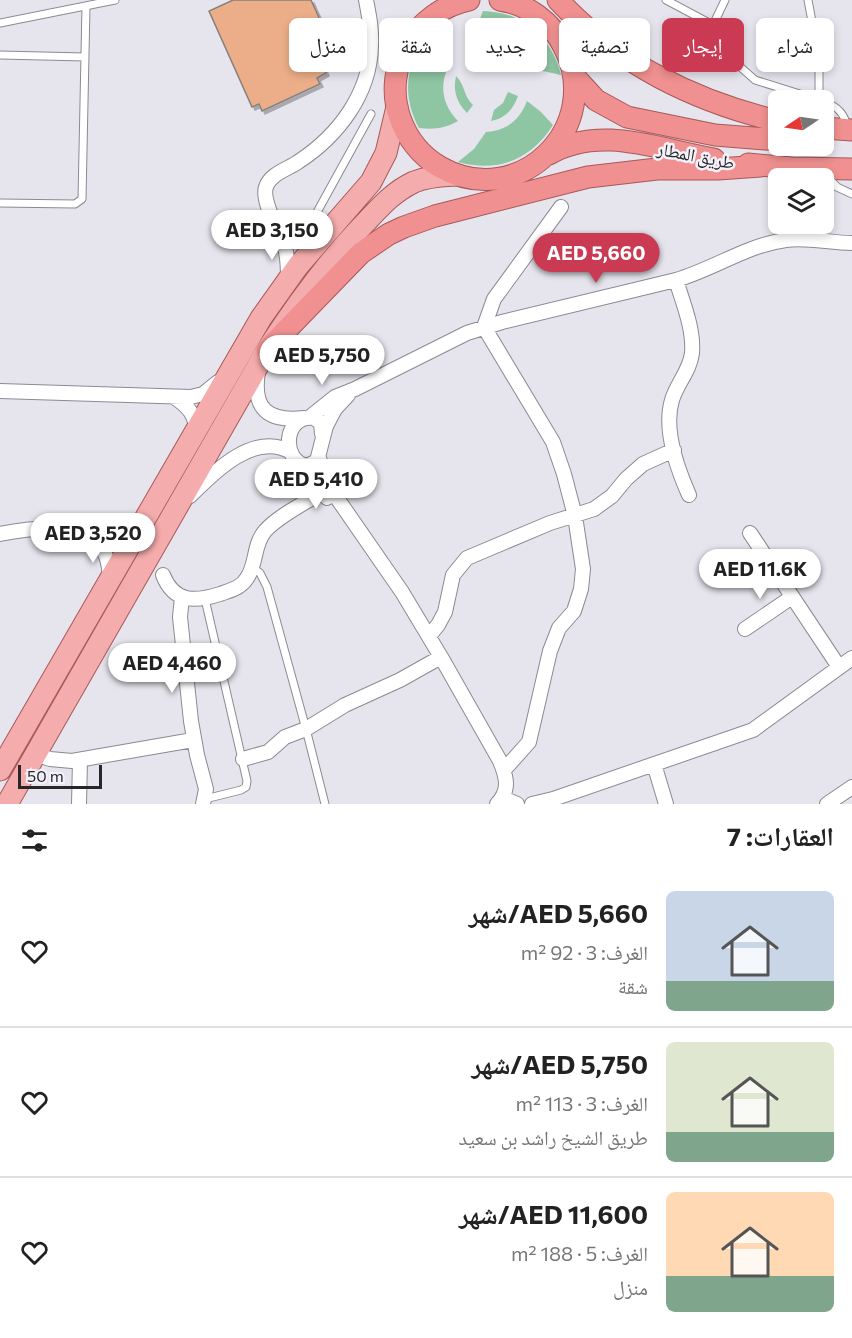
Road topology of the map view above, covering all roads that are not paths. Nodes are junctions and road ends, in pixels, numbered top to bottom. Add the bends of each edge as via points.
1 (115, 0) edge
2 (366, 0) edge
3 (425, 0) edge
4 (469, 0) edge
5 (500, 0) edge
6 (558, 0) edge
7 (666, 0) edge
8 (725, 0) edge
9 (808, 0) edge
10 (86, 6) junction
11 (420, 18) edge
12 (431, 18) edge
13 (700, 18) edge
14 (716, 18) edge
15 (0, 23) edge
16 (0, 55) edge
17 (85, 57) junction
18 (744, 71) edge
19 (397, 72) edge
20 (574, 76) junction
21 (782, 90) edge
22 (820, 90) edge
23 (834, 105) edge
24 (397, 107) junction
25 (371, 114) dead end
26 (768, 118) edge
27 (834, 130) edge
28 (851, 134) edge
29 (834, 138) edge
30 (768, 139) edge
31 (544, 157) junction
32 (761, 166) junction
33 (802, 168) edge
34 (834, 169) edge
35 (852, 169) edge
36 (458, 175) junction
37 (834, 184) edge
38 (852, 194) edge
39 (0, 203) edge
40 (561, 207) dead end
41 (324, 221) junction
42 (281, 238) junction
43 (310, 241) junction
44 (852, 243) edge
45 (288, 280) junction
46 (676, 280) junction
47 (484, 327) junction
48 (263, 357) junction
49 (230, 372) junction
50 (355, 389) junction
51 (0, 391) edge
52 (174, 397) junction
53 (308, 417) junction
54 (196, 431) junction
55 (322, 434) junction
56 (674, 450) junction
57 (291, 452) junction
58 (319, 458) junction
59 (301, 464) junction
60 (322, 492) junction
61 (689, 495) dead end
62 (174, 513) junction
63 (574, 516) junction
64 (140, 529) junction
65 (360, 532) junction
66 (750, 533) dead end
67 (0, 534) edge
68 (93, 538) junction
69 (252, 567) junction
70 (163, 575) dead end
71 (110, 581) junction
72 (182, 597) junction
73 (792, 597) junction
74 (205, 599) junction
75 (745, 629) dead end
76 (429, 636) junction
77 (441, 657) junction
78 (852, 658) edge
79 (839, 667) junction
80 (306, 729) junction
81 (193, 740) junction
82 (36, 754) junction
83 (243, 759) junction
84 (80, 760) junction
85 (654, 764) junction
86 (0, 770) edge
87 (504, 770) junction
88 (852, 787) edge
89 (204, 801) edge
90 (500, 801) edge
91 (7, 804) edge
92 (79, 804) edge
93 (324, 804) edge
94 (518, 804) edge
95 (532, 804) edge
96 (666, 804) edge
97 (827, 804) edge

1 - 10 lane
2 - 42 street via 370,58 357,99 328,138 267,184 266,198
3 - 11 highway
4 - 12 highway via 441,10
5 - 20 highway via 528,10 548,24 563,43
6 - 26 highway via 595,34 649,72 711,102
7 - 13 lane
8 - 14 lane
9 - 22 lane via 819,59
10 - 15 lane
10 - 17 lane
16 - 17 lane
17 - 39 lane via 82,199 72,204
18 - 21 lane via 762,84
19 - 24 highway
20 - 30 highway, طريق المطار via 596,100 627,117 715,135
20 - 31 highway via 569,121 559,141
23 - 28 lane via 843,113
24 - 36 highway via 418,149 436,165
24 - 41 main road via 382,163 364,191
25 - 41 lane
27 - 28 highway
28 - 29 highway
31 - 32 highway, طريق المطار via 584,141 615,139
31 - 36 highway via 525,170 503,177
32 - 33 highway, طريق المطار
32 - 48 highway via 611,173 404,227 361,253
34 - 35 highway, طريق المطار
36 - 48 main road via 424,178 385,201 310,286
37 - 38 lane
40 - 47 street via 499,291
41 - 43 main road
42 - 43 street via 296,248
42 - 45 street
43 - 45 main road
44 - 46 street via 799,239 774,242
45 - 49 main road
46 - 47 street
46 - 56 street via 692,342 688,370 670,408
47 - 50 street
47 - 63 street via 553,442
48 - 53 street via 256,394 264,410 280,419
48 - 62 main road
49 - 52 street via 203,394
49 - 54 main road
50 - 53 street via 335,397
50 - 55 street via 335,409
51 - 52 street
52 - 54 street via 189,409
53 - 55 street via 321,423
53 - 57 street via 290,432
54 - 64 main road
55 - 58 street
56 - 61 street
56 - 63 street via 643,464 604,504
57 - 59 street
57 - 62 street via 279,446 266,446 235,459 208,478
58 - 59 street via 311,465
58 - 65 street via 328,485
59 - 60 street
60 - 65 street
60 - 69 street via 265,531 256,545
62 - 82 main road
63 - 76 street via 537,528 461,563 450,582 442,619
63 - 87 street via 583,569 581,589 574,611 559,628 550,651 530,742
64 - 68 street via 114,539
64 - 71 main road
65 - 76 street
66 - 73 street
67 - 68 street via 58,528
68 - 71 street via 107,558
69 - 74 street via 238,587
69 - 80 lane via 267,587
70 - 72 street
71 - 86 main road
72 - 74 street
72 - 81 street via 180,617
73 - 75 street
73 - 79 street
74 - 83 lane
76 - 77 street
77 - 80 street
77 - 87 street
78 - 79 street
79 - 85 street via 753,730
80 - 83 street via 285,737 265,754
80 - 93 lane
81 - 84 street
81 - 89 street via 206,789
82 - 84 street via 57,760
82 - 91 main road
83 - 89 lane via 248,781 244,789
84 - 92 street
85 - 95 street
85 - 96 street
87 - 90 street via 507,789
88 - 97 street
90 - 94 street

